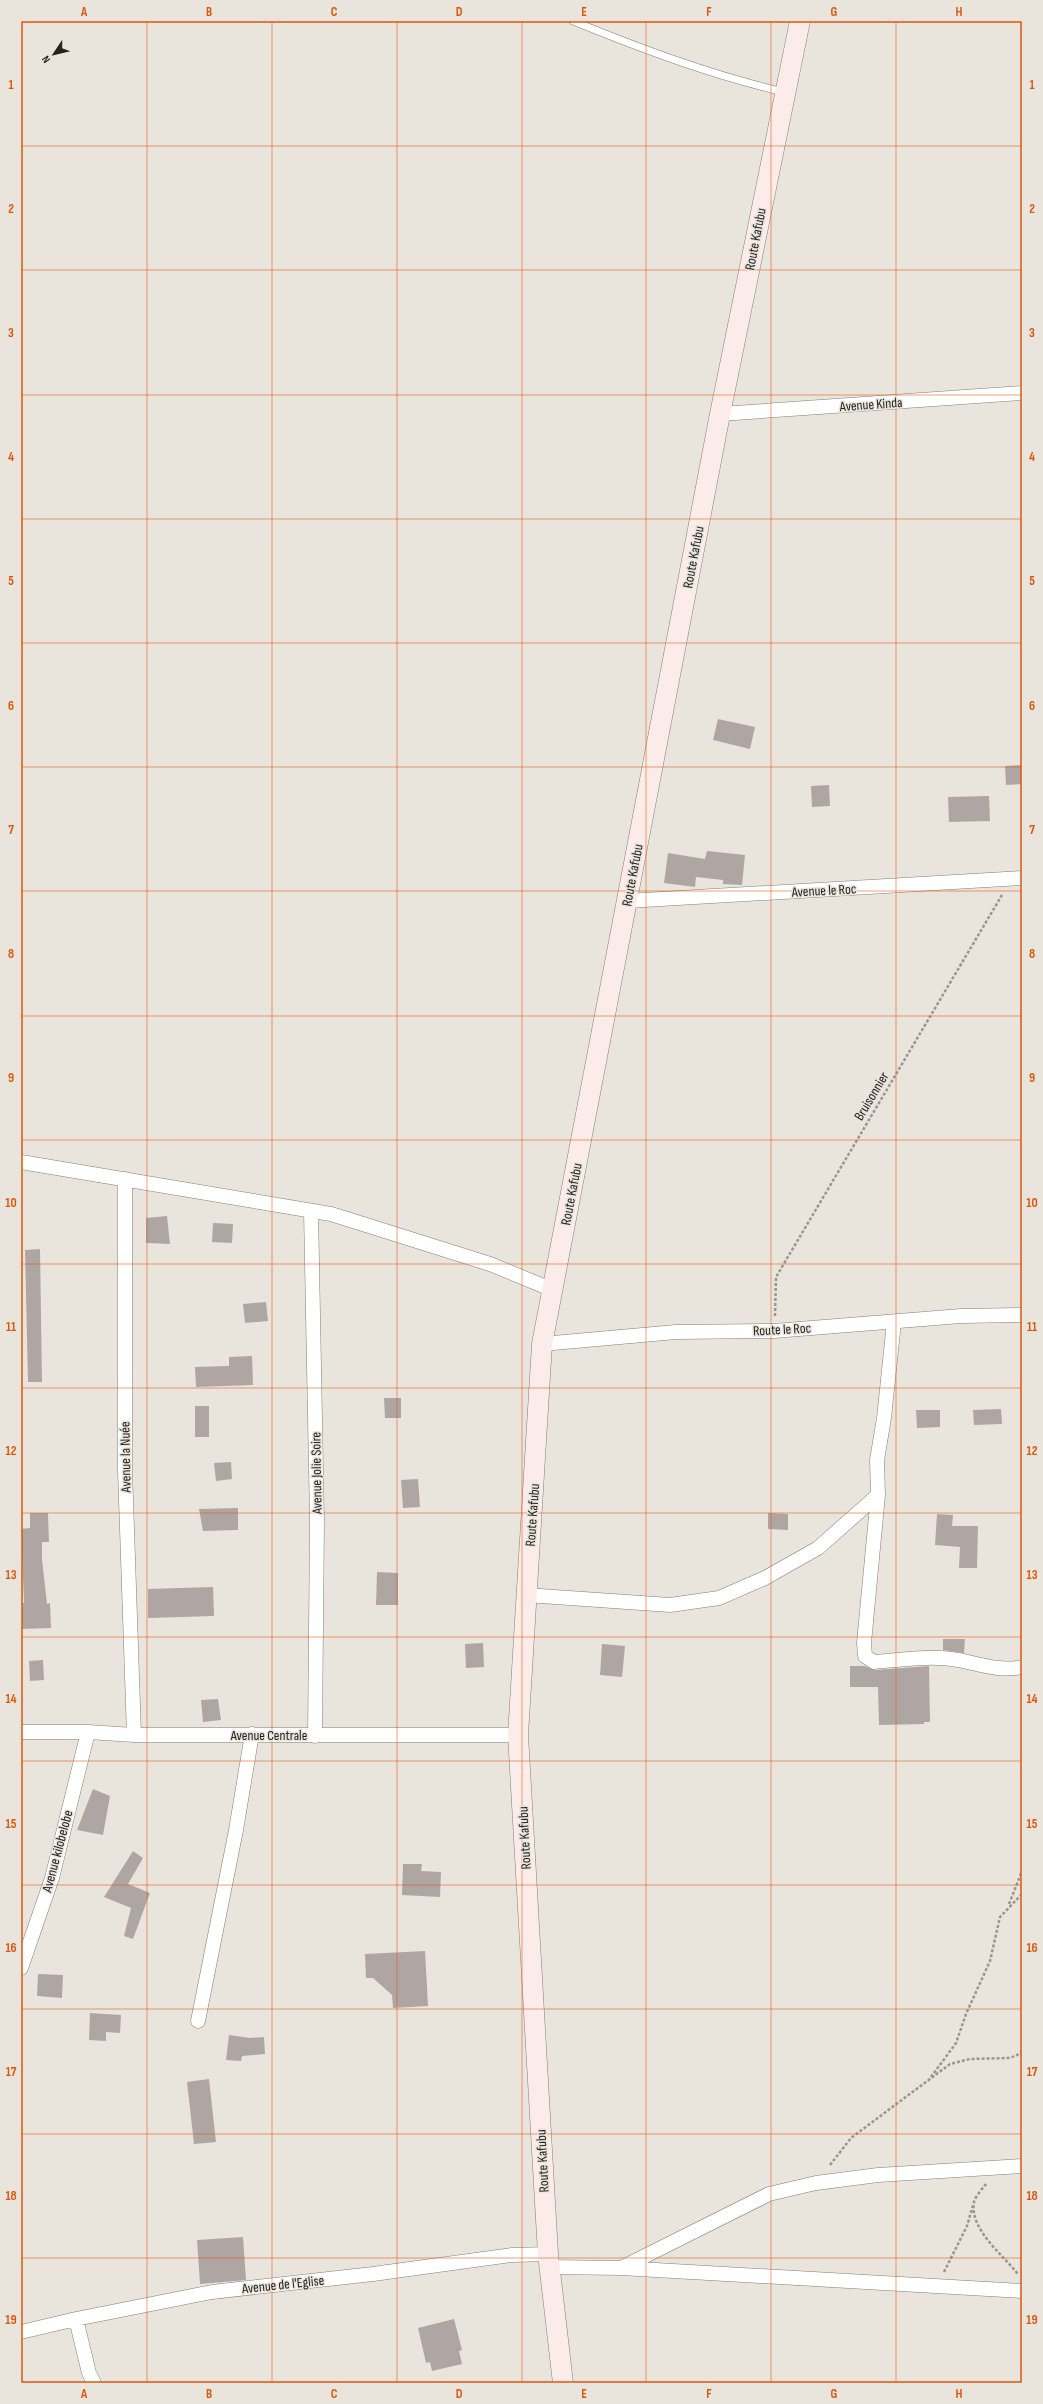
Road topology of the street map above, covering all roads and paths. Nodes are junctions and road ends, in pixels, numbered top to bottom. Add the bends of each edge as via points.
1 (573, 21) edge
2 (800, 21) edge
3 (784, 92) junction
4 (1022, 393) edge
5 (720, 414) junction
6 (1017, 879) edge
7 (627, 901) junction
8 (21, 1162) edge
9 (125, 1179) junction
10 (312, 1211) junction
11 (553, 1290) junction
12 (1022, 1315) edge
13 (894, 1322) junction
14 (774, 1331) junction
15 (542, 1344) junction
16 (878, 1495) junction
17 (526, 1595) junction
18 (1022, 1666) edge
19 (21, 1732) edge
20 (88, 1732) junction
21 (252, 1734) junction
22 (134, 1735) junction
23 (518, 1735) junction
24 (315, 1736) junction
25 (1022, 1871) edge
26 (1022, 1894) edge
27 (1008, 1907) junction
28 (21, 1968) edge
29 (198, 2021) dead end
30 (1022, 2051) edge
31 (928, 2081) junction
32 (1017, 2166) edge
33 (816, 2183) junction
34 (974, 2202) junction
35 (548, 2261) junction
36 (621, 2268) junction
37 (1022, 2279) edge
38 (938, 2285) junction
39 (1022, 2291) edge
40 (76, 2319) junction
41 (21, 2332) edge
42 (94, 2383) edge
43 (563, 2383) edge

1 - 3 lane via 648,51 736,81
2 - 3 main road, Route Kafubu
3 - 5 main road, Route Kafubu
4 - 5 street, Avenue Kinda
5 - 7 main road, Route Kafubu
6 - 7 street, Avenue le Roc
6 - 14 path, Bruisonnier via 776,1277
7 - 11 main road, Route Kafubu
8 - 9 street
9 - 10 street
9 - 22 street, Avenue la Nuée via 125,1470
10 - 11 street via 331,1214 490,1264
10 - 24 street, Avenue Jolie Soire via 317,1521
11 - 15 main road, Route Kafubu
12 - 13 street, Route le Roc
13 - 14 street, Route le Roc
13 - 16 street via 877,1460
14 - 15 street, Route le Roc via 676,1332
15 - 17 main road, Route Kafubu
16 - 17 street via 818,1548 765,1578 719,1598 670,1605
16 - 18 street via 864,1643 865,1656 874,1662 926,1658 957,1660 990,1668
17 - 23 main road, Route Kafubu
19 - 20 street, Avenue Centrale
20 - 22 street, Avenue Centrale
20 - 28 street, Avenue kilobelobe via 52,1878
21 - 22 street, Avenue Centrale
21 - 24 street, Avenue Centrale
21 - 29 street via 236,1830
23 - 24 street, Avenue Centrale
23 - 35 main road, Route Kafubu
25 - 27 path
26 - 27 path
27 - 31 path via 1000,1917 990,1961 956,2042
30 - 31 path via 1008,2058 970,2059 950,2064
31 - 33 path via 851,2138
32 - 33 street via 878,2175
32 - 34 path via 985,2184
33 - 36 street via 770,2194
34 - 37 path via 975,2221 987,2239
34 - 38 path via 967,2226
35 - 36 street, Avenue de l'Eglise
35 - 40 street, Avenue de l'Eglise via 512,2255 359,2276 212,2292
35 - 43 main road, Route Kafubu
36 - 38 street, Avenue de l'Eglise
38 - 39 street, Avenue de l'Eglise
40 - 41 street, Avenue de l'Eglise
40 - 42 street via 89,2373

